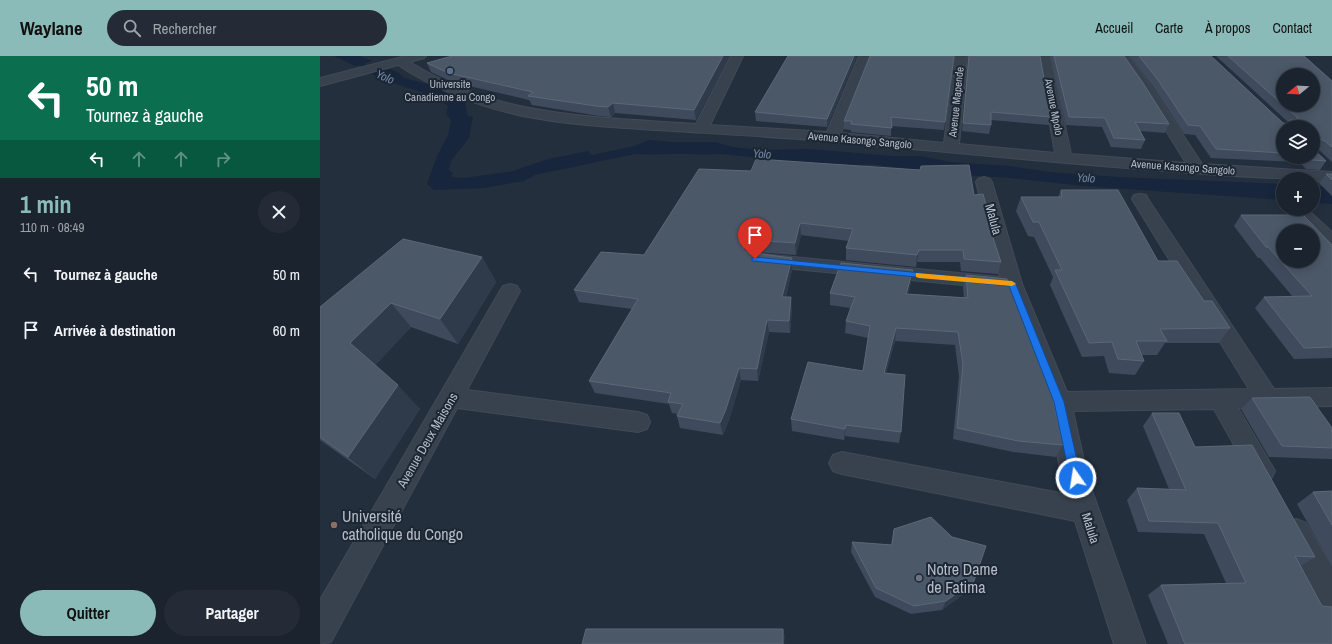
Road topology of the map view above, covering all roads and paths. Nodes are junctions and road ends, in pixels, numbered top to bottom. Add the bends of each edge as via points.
1 (420, 56) edge
2 (737, 56) edge
3 (864, 56) edge
4 (961, 56) edge
5 (1044, 56) edge
6 (1123, 56) edge
7 (394, 62) junction
8 (322, 82) edge
9 (701, 128) junction
10 (832, 138) junction
11 (951, 148) junction
12 (1064, 158) junction
13 (1198, 169) junction
14 (1332, 177) edge
15 (984, 182) dead end
16 (1140, 199) dead end
17 (1305, 216) edge
18 (1332, 242) edge
19 (755, 259) edge
20 (1012, 284) junction
21 (510, 291) dead end
22 (1332, 397) edge
23 (452, 398) junction
24 (1268, 399) junction
25 (1221, 400) junction
26 (1059, 402) junction
27 (638, 422) dead end
28 (842, 463) dead end
29 (1085, 510) junction
30 (1332, 596) edge
31 (320, 631) edge
32 (1130, 644) edge

1 - 7 street
2 - 9 street
3 - 10 street
4 - 11 street, Avenue Mapende
5 - 12 street, Avenue Mpolo
6 - 13 street
7 - 8 street
7 - 9 street, Avenue Kasongo Sangolo via 458,94 504,109 571,120
9 - 10 street, Avenue Kasongo Sangolo
10 - 11 street, Avenue Kasongo Sangolo
11 - 12 street, Avenue Kasongo Sangolo
12 - 13 street, Avenue Kasongo Sangolo
13 - 14 street, Avenue Kasongo Sangolo
15 - 20 street, Malula
16 - 24 street
17 - 18 street
19 - 20 street
20 - 26 street, Malula
21 - 23 street, Avenue Deux Maisons
22 - 24 street
23 - 27 street
23 - 31 street, Avenue Deux Maisons
24 - 25 street
25 - 26 street
25 - 30 street
26 - 29 street, Malula
28 - 29 street
29 - 32 street, Malula

